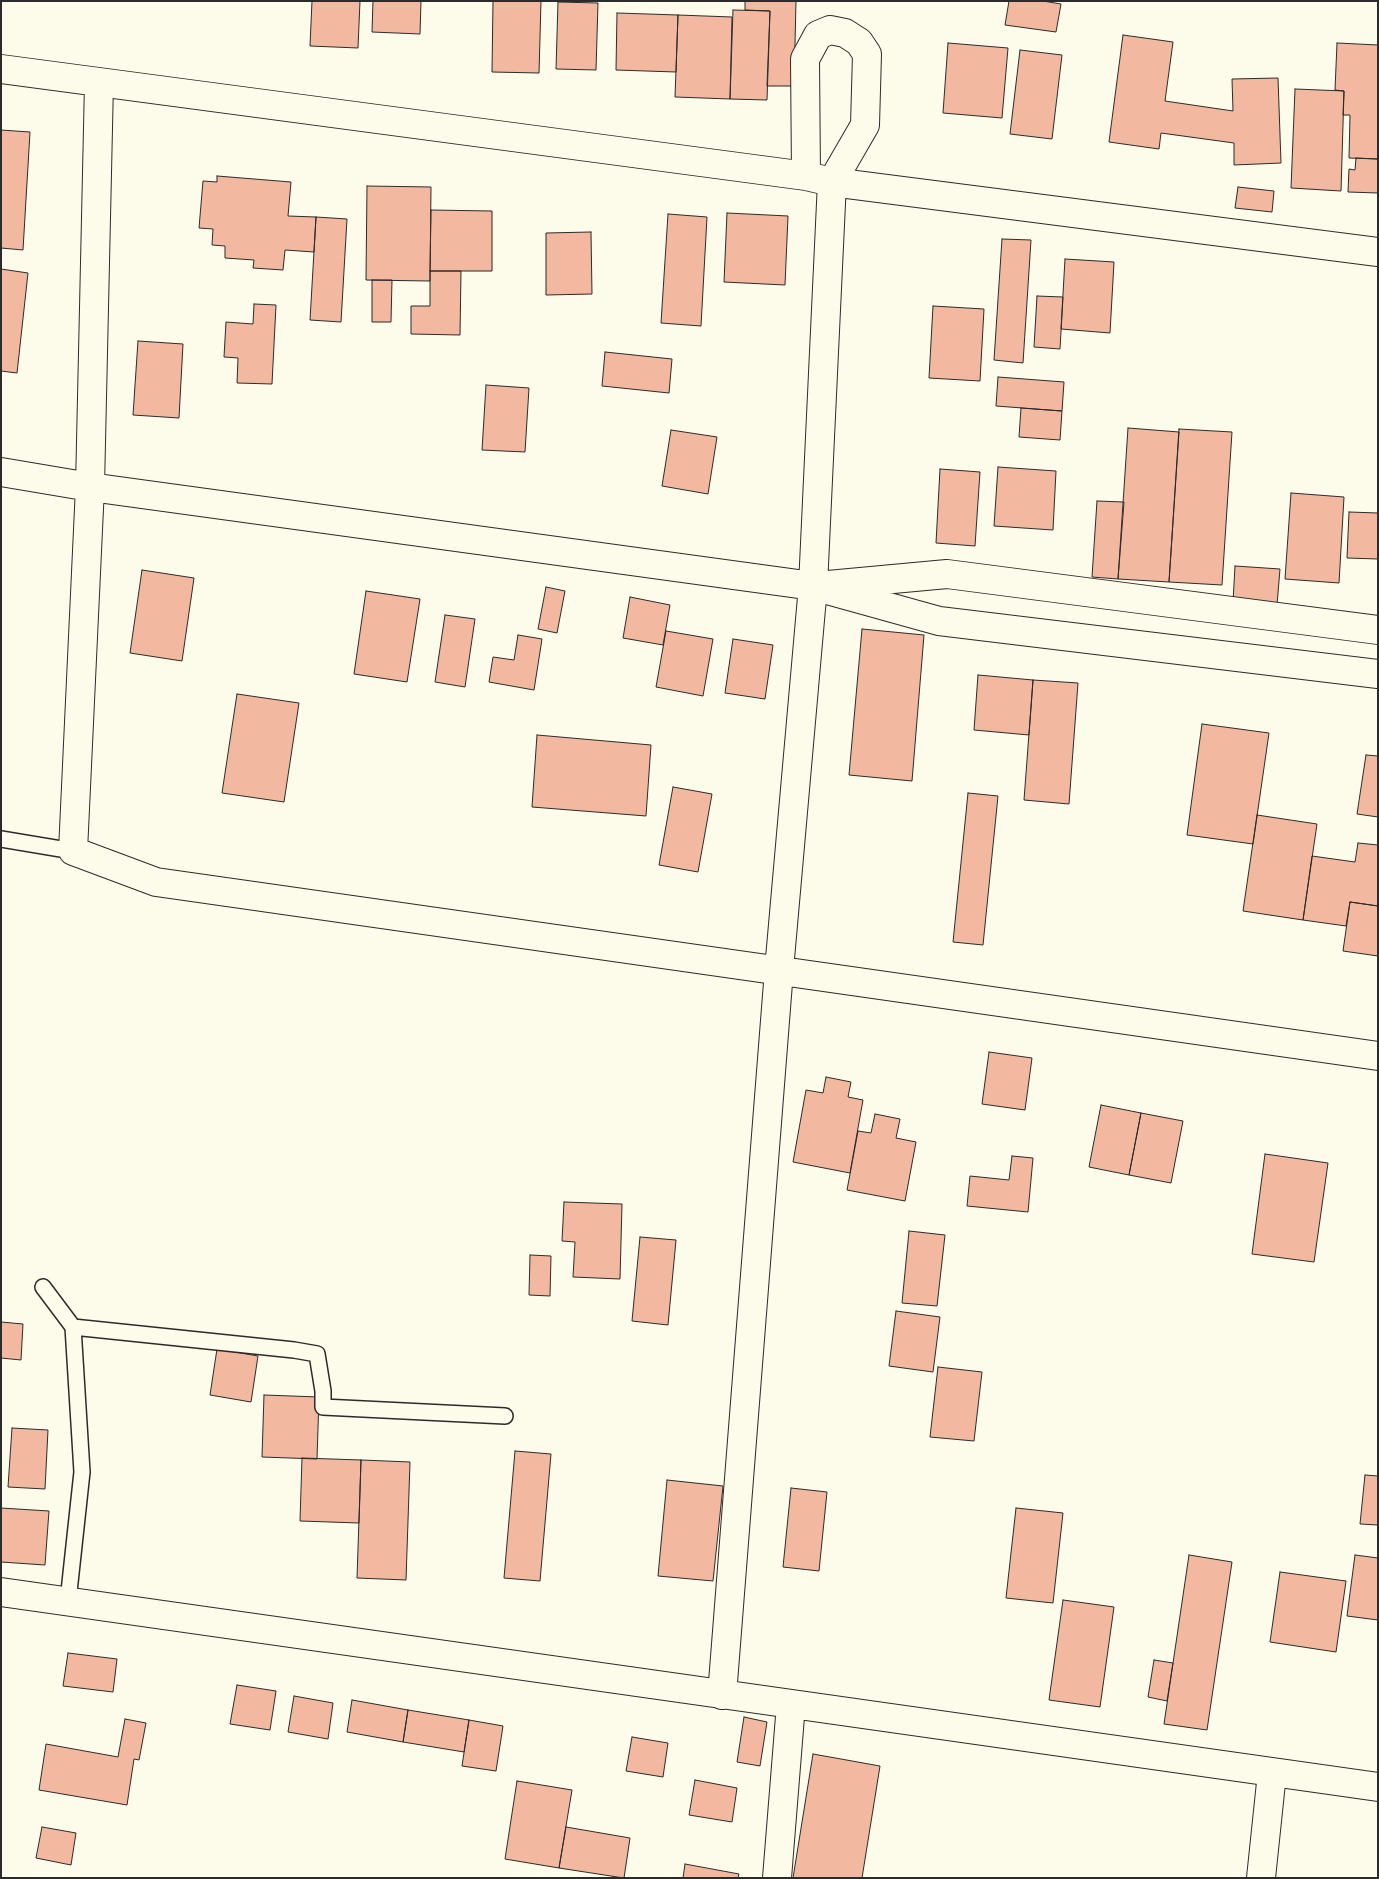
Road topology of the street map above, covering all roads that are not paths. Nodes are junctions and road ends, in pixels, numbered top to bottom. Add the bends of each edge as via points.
1 (1, 69) edge
2 (99, 83) junction
3 (806, 176) junction
4 (832, 182) junction
5 (1378, 252) edge
6 (1, 472) edge
7 (90, 487) junction
8 (813, 586) junction
9 (1378, 630) edge
10 (1378, 674) edge
11 (1, 839) edge
12 (73, 851) junction
13 (779, 970) junction
14 (1378, 1056) edge
15 (43, 1287) dead end
16 (73, 1326) junction
17 (505, 1416) dead end
18 (1, 1592) edge
19 (68, 1601) junction
20 (722, 1695) junction
21 (791, 1704) junction
22 (1272, 1773) junction
23 (1378, 1787) edge
24 (777, 1878) edge
25 (1261, 1878) edge

1 - 2 street
2 - 3 street
2 - 7 street
3 - 4 street
3 - 4 street via 805,59 818,35 830,30 846,33 859,42 867,54 865,125
4 - 5 street
4 - 8 street
6 - 7 street
7 - 8 street
7 - 12 street
8 - 9 street via 947,574
8 - 10 street via 938,621
8 - 13 street
11 - 12 lane
12 - 13 street via 156,882
13 - 14 street
13 - 20 street
15 - 16 lane
16 - 17 lane via 317,1354 323,1407
16 - 19 lane via 82,1472
18 - 19 street
19 - 20 street
20 - 21 street
21 - 22 street
21 - 24 street
22 - 23 street
22 - 25 street

